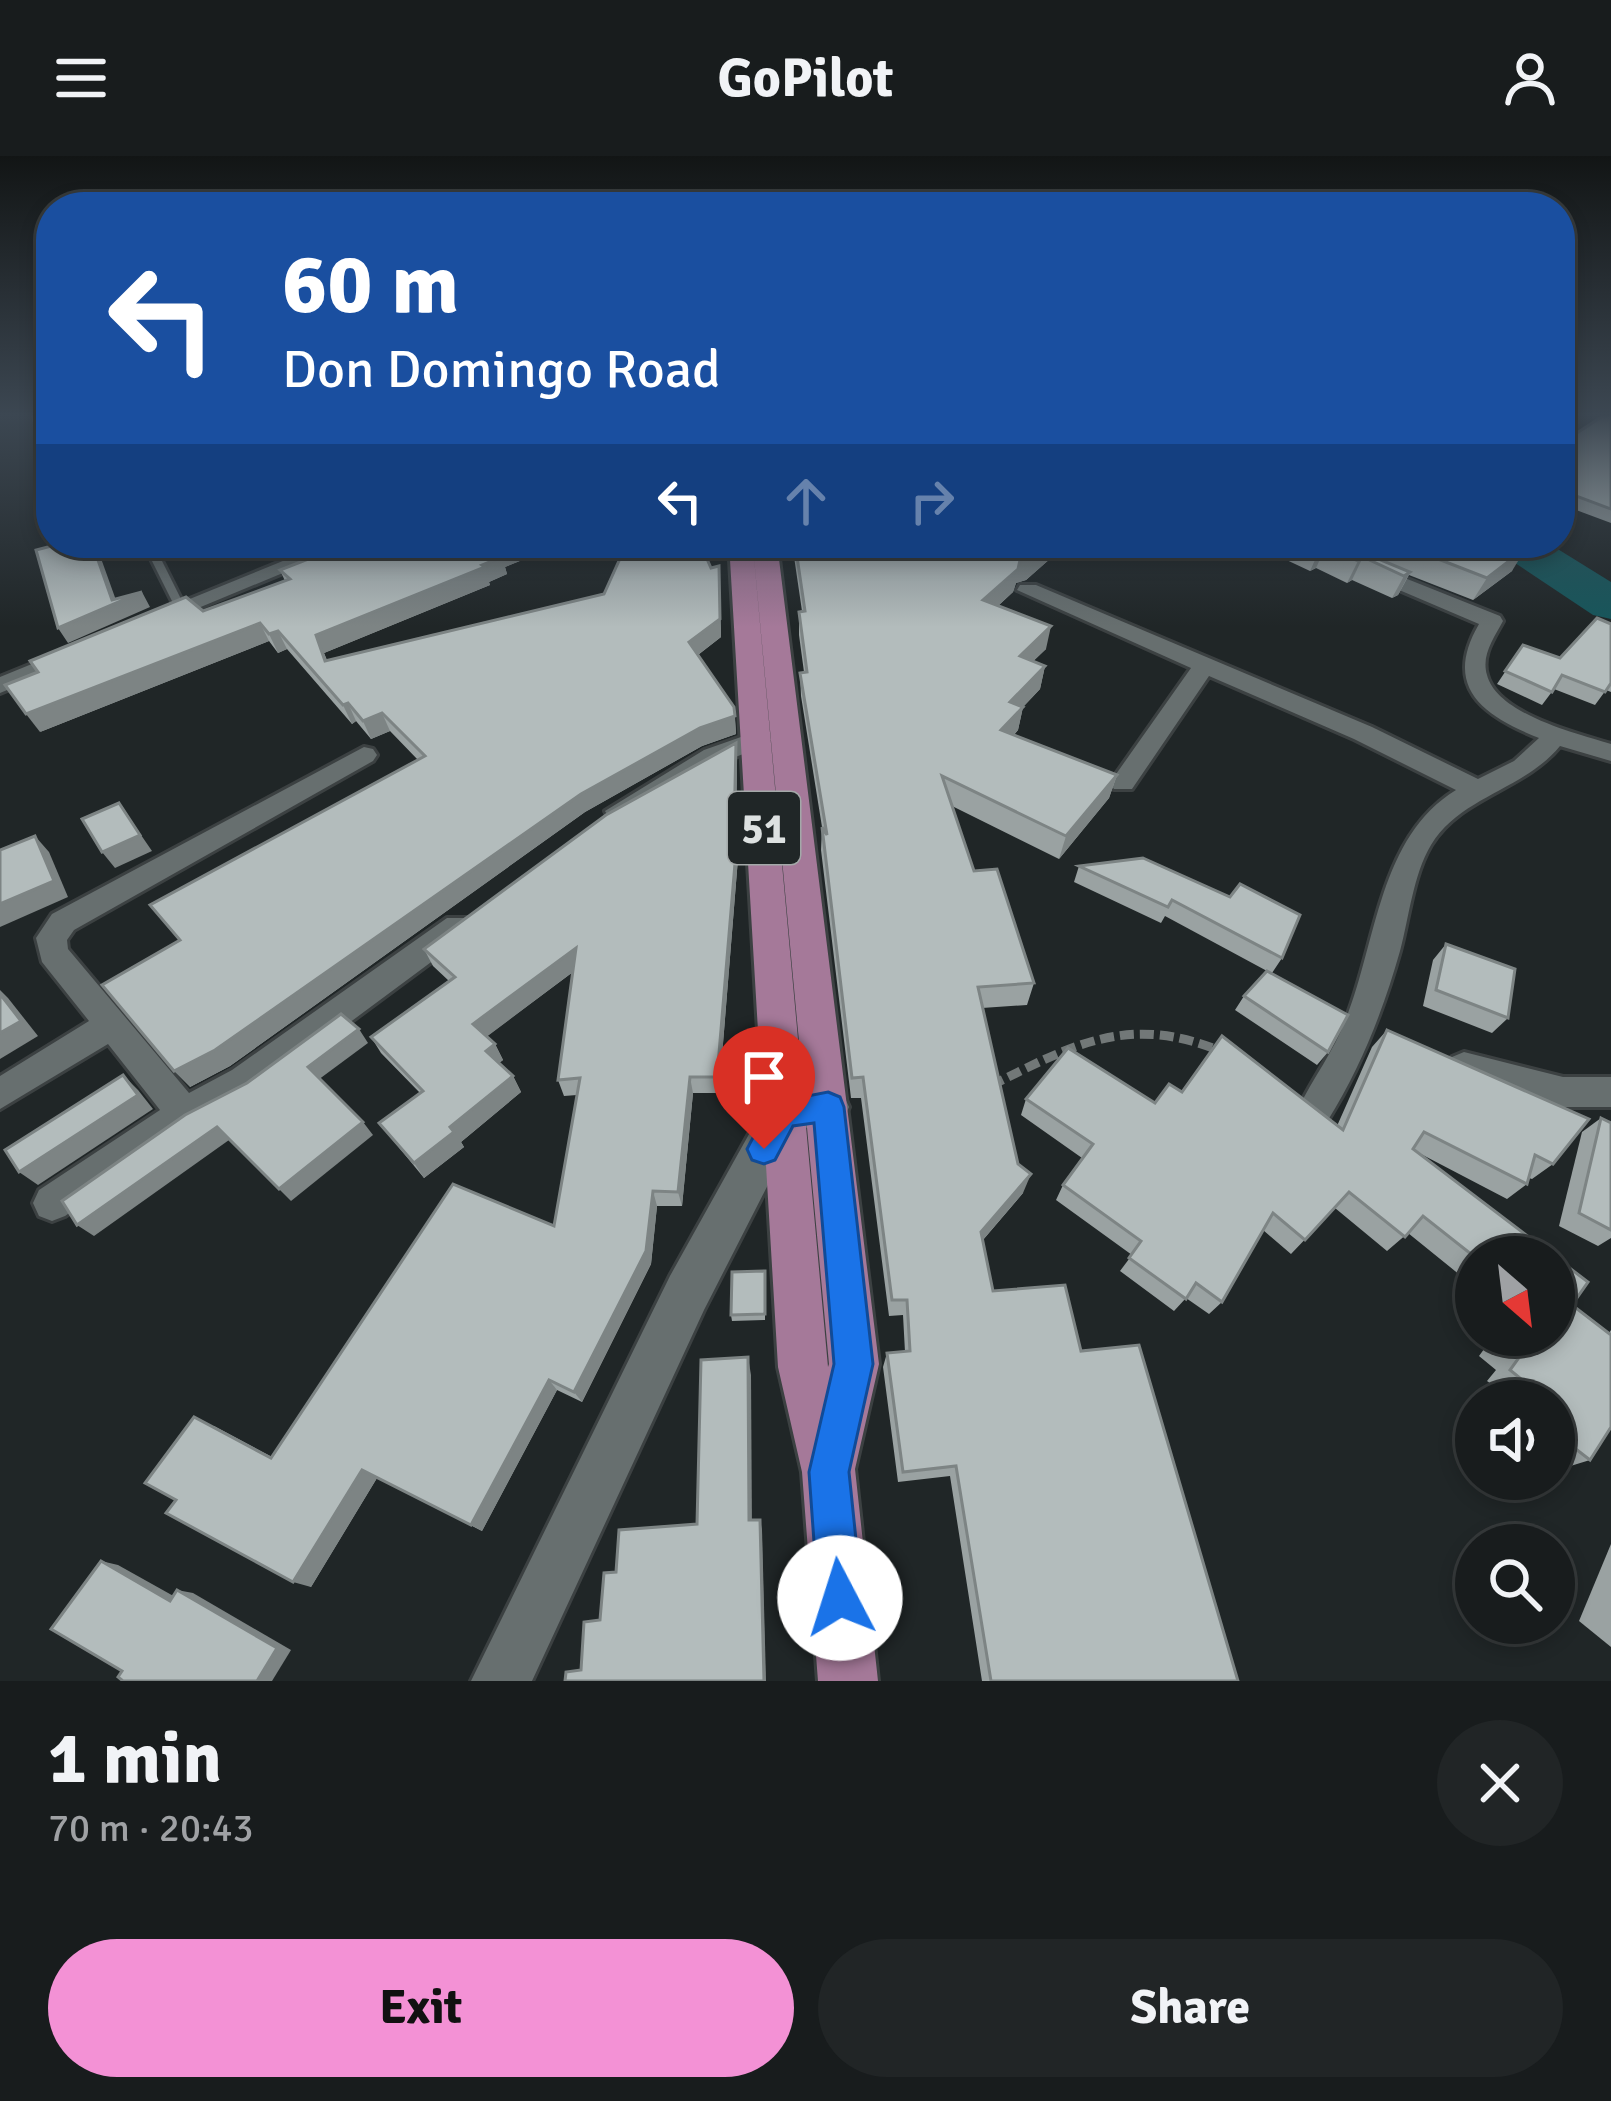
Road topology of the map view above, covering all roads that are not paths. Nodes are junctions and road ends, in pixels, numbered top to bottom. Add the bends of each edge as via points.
1 (156, 558) edge
2 (306, 558) edge
3 (742, 558) edge
4 (766, 558) edge
5 (1337, 558) edge
6 (1028, 590) dead end
7 (180, 607) junction
8 (140, 625) edge
9 (100, 642) edge
10 (1205, 664) junction
11 (0, 686) edge
12 (1554, 736) junction
13 (758, 739) junction
14 (1611, 753) edge
15 (364, 755) dead end
16 (1123, 783) dead end
17 (1474, 788) junction
18 (598, 823) edge
19 (490, 902) edge
20 (1364, 1023) junction
21 (112, 1024) junction
22 (1398, 1040) edge
23 (1433, 1056) edge
24 (1611, 1092) edge
25 (0, 1094) edge
26 (1316, 1109) edge
27 (806, 1110) junction
28 (184, 1113) junction
29 (52, 1203) dead end
30 (500, 1681) edge
31 (848, 1681) edge

1 - 7 lane
2 - 7 street
3 - 13 main road, 51
4 - 27 main road, 51
5 - 12 street via 1492,620 1475,642 1474,684
6 - 10 street
7 - 8 street
9 - 11 street
10 - 16 street
10 - 17 street
12 - 14 street
12 - 17 street via 1539,758
13 - 18 street
13 - 27 main road, 51
15 - 21 street via 55,929 53,953
17 - 20 street via 1435,817 1415,847
19 - 28 street via 244,1081
20 - 22 street
20 - 26 street
21 - 25 street
21 - 28 street
23 - 24 street via 1517,1083
27 - 30 main road via 687,1293
27 - 31 main road, 51 via 803,1367 829,1472
28 - 29 street

